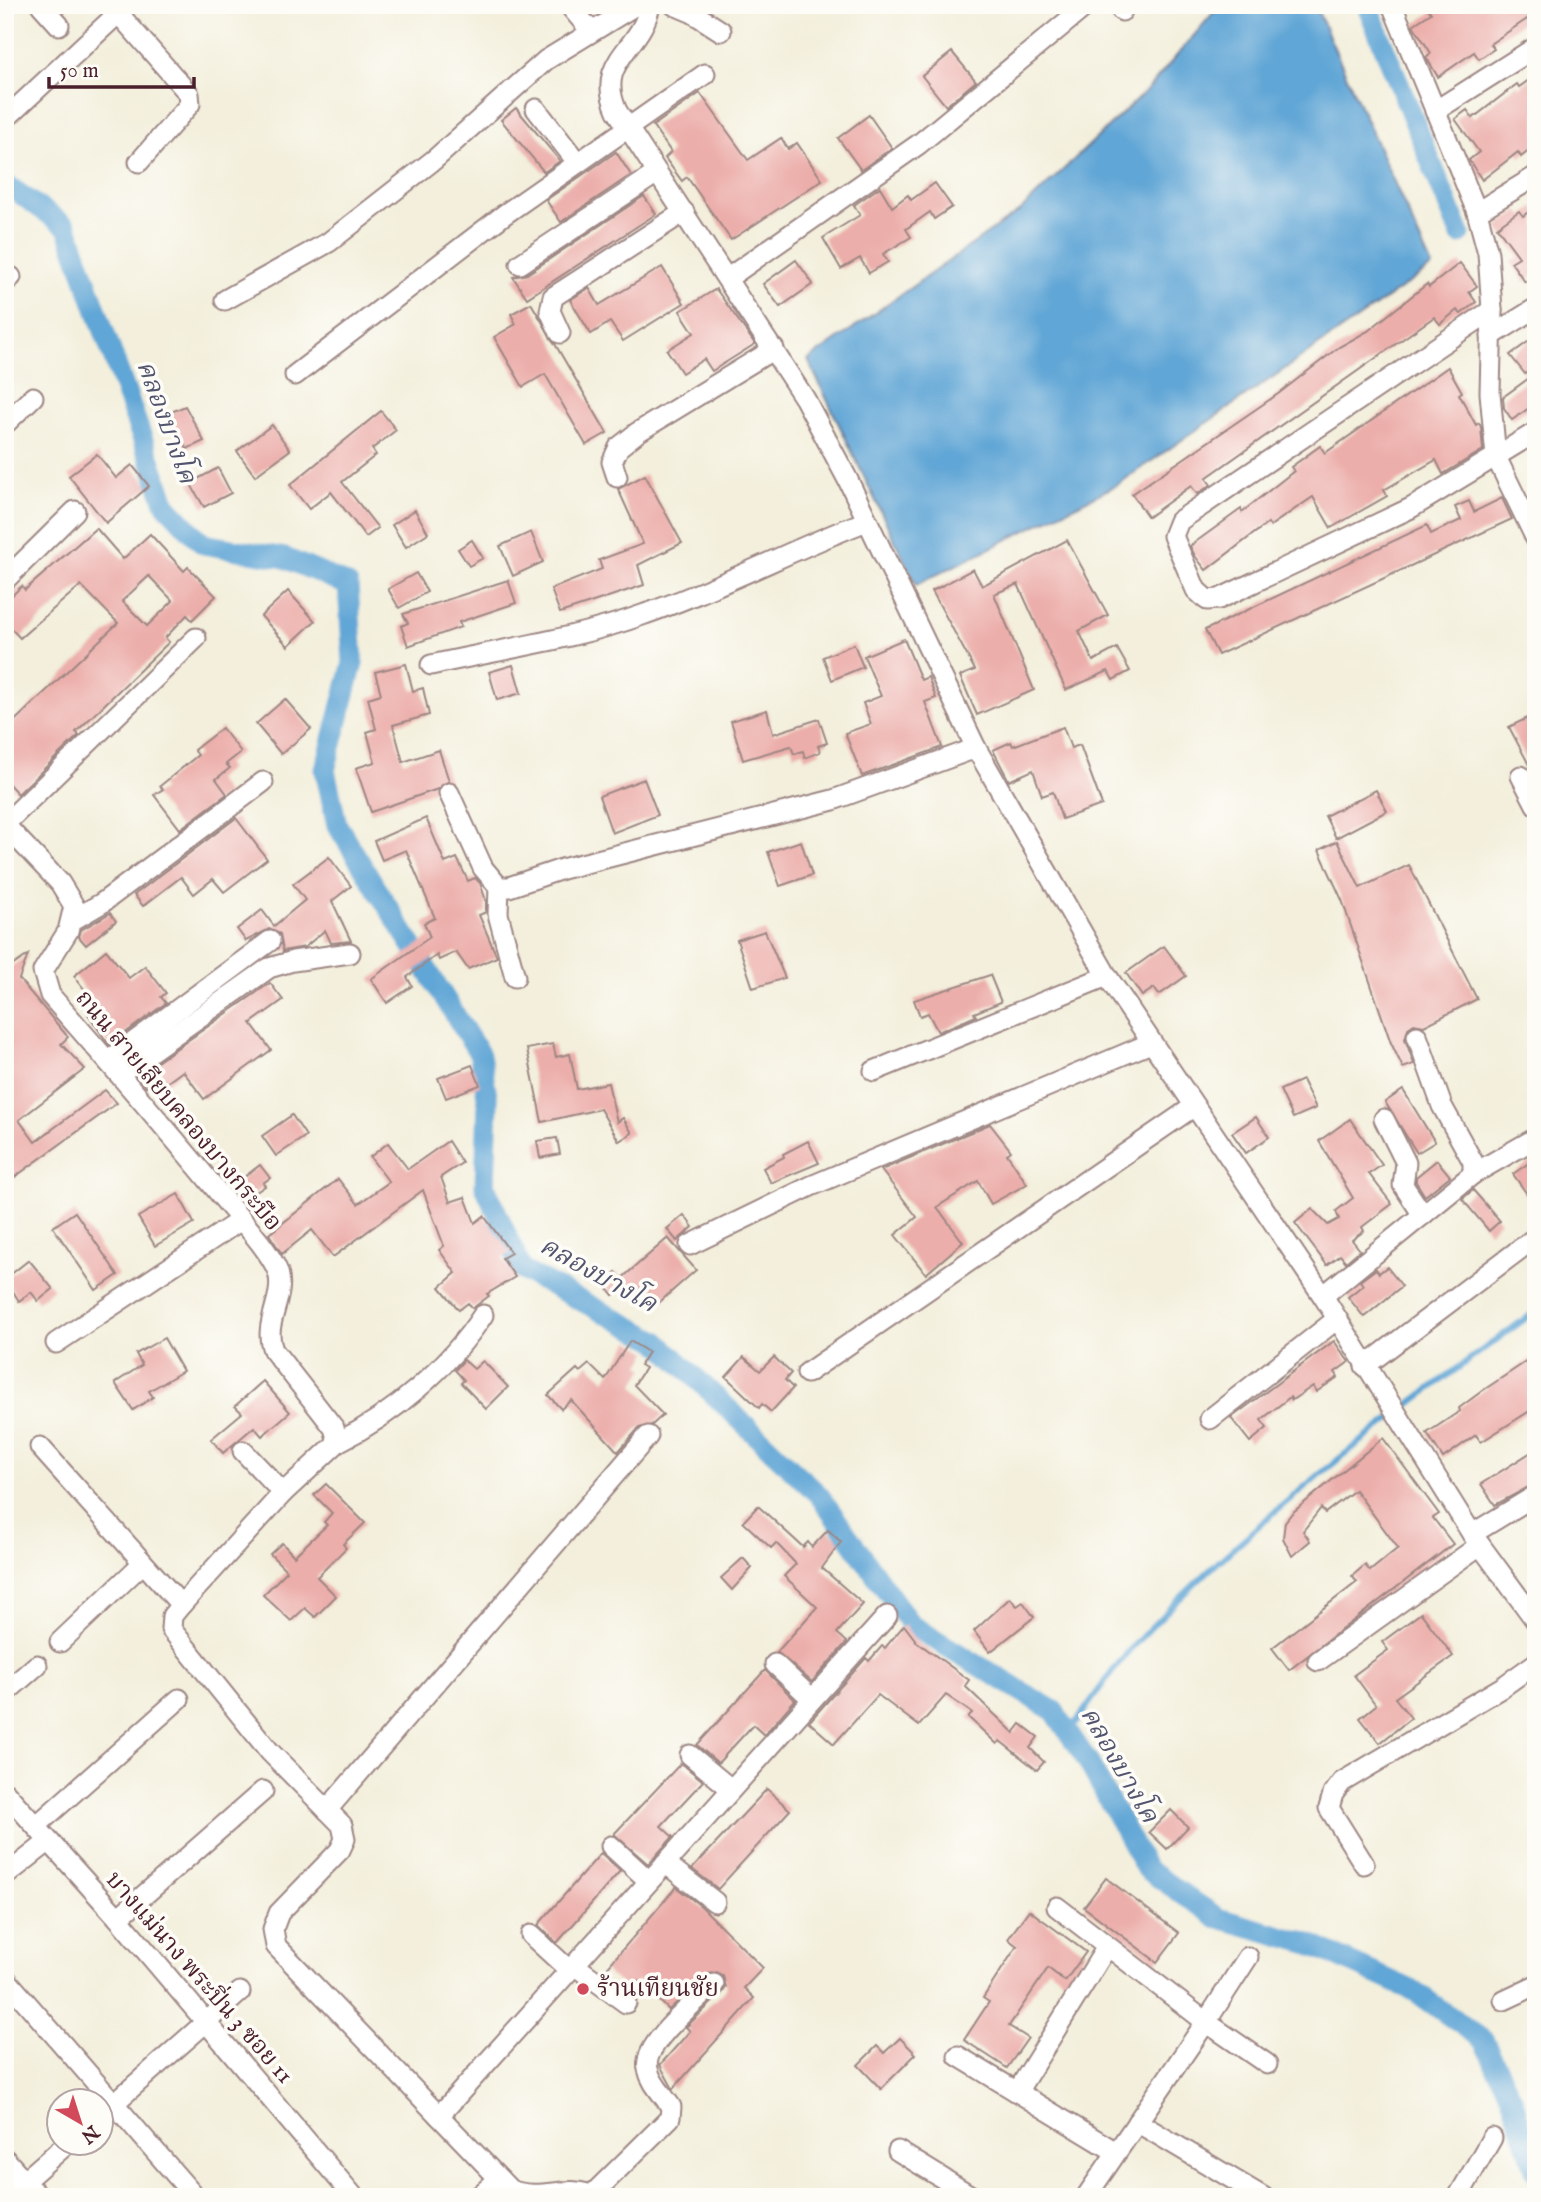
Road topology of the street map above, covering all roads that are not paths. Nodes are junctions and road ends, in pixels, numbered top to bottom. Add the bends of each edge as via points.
1 (41, 5) edge
2 (569, 5) edge
3 (674, 5) edge
4 (1087, 5) edge
5 (1395, 6) edge
6 (649, 7) edge
7 (122, 9) edge
8 (59, 25) dead end
9 (591, 31) junction
10 (721, 31) dead end
11 (1536, 47) edge
12 (705, 74) dead end
13 (536, 109) dead end
14 (1435, 111) junction
15 (5, 119) edge
16 (628, 130) junction
17 (139, 162) dead end
18 (577, 162) junction
19 (657, 173) junction
20 (1536, 176) edge
21 (684, 212) junction
22 (1477, 212) junction
23 (520, 264) dead end
24 (728, 278) junction
25 (225, 300) dead end
26 (1536, 307) edge
27 (1492, 310) junction
28 (559, 332) dead end
29 (1491, 336) junction
30 (775, 349) junction
31 (295, 375) dead end
32 (33, 397) dead end
33 (5, 424) edge
34 (1536, 432) edge
35 (1496, 457) junction
36 (617, 477) dead end
37 (75, 511) dead end
38 (867, 522) junction
39 (1536, 539) edge
40 (5, 580) edge
41 (196, 638) dead end
42 (432, 665) dead end
43 (976, 748) junction
44 (1521, 776) dead end
45 (263, 782) dead end
46 (449, 793) dead end
47 (1536, 806) edge
48 (5, 824) edge
49 (499, 887) junction
50 (73, 920) junction
51 (270, 941) dead end
52 (350, 953) dead end
53 (1107, 976) junction
54 (515, 977) dead end
55 (1417, 1036) dead end
56 (1151, 1043) junction
57 (114, 1068) junction
58 (874, 1072) dead end
59 (1193, 1107) junction
60 (1384, 1119) dead end
61 (1536, 1138) edge
62 (1473, 1174) junction
63 (1423, 1215) junction
64 (241, 1220) junction
65 (1536, 1237) edge
66 (690, 1245) dead end
67 (1323, 1296) junction
68 (483, 1315) dead end
69 (1337, 1319) junction
70 (56, 1343) dead end
71 (1365, 1366) junction
72 (807, 1373) dead end
73 (1210, 1419) dead end
74 (648, 1436) dead end
75 (338, 1442) junction
76 (40, 1447) dead end
77 (243, 1451) dead end
78 (283, 1493) junction
79 (1536, 1495) edge
80 (1476, 1540) junction
81 (143, 1563) junction
82 (181, 1605) junction
83 (887, 1616) dead end
84 (1536, 1621) edge
85 (60, 1642) dead end
86 (1318, 1661) dead end
87 (1536, 1663) edge
88 (775, 1664) dead end
89 (37, 1665) dead end
90 (5, 1693) edge
91 (179, 1699) dead end
92 (812, 1699) junction
93 (690, 1755) dead end
94 (731, 1790) junction
95 (5, 1791) edge
96 (263, 1791) dead end
97 (327, 1810) junction
98 (36, 1826) junction
99 (48, 1842) junction
100 (611, 1846) dead end
101 (665, 1863) junction
102 (1364, 1864) dead end
103 (5, 1876) edge
104 (649, 1881) junction
105 (715, 1902) dead end
106 (1057, 1907) dead end
107 (118, 1918) junction
108 (531, 1935) dead end
109 (1107, 1947) junction
110 (1248, 1957) dead end
111 (572, 1968) junction
112 (5, 1978) edge
113 (714, 1984) dead end
114 (1536, 1985) edge
115 (240, 1992) dead end
116 (1504, 2000) dead end
117 (626, 2003) dead end
118 (1206, 2022) junction
119 (205, 2023) junction
120 (958, 2056) dead end
121 (1267, 2064) dead end
122 (89, 2086) edge
123 (1017, 2092) junction
124 (116, 2101) edge
125 (439, 2116) junction
126 (116, 2118) edge
127 (1137, 2122) junction
128 (1492, 2138) dead end
129 (898, 2151) dead end
130 (1116, 2152) junction
131 (54, 2156) edge
132 (5, 2159) edge
133 (499, 2179) junction
134 (24, 2181) junction
135 (1257, 2195) edge
136 (593, 2196) edge
137 (6, 2197) edge
138 (39, 2197) edge
139 (195, 2197) edge
140 (354, 2197) edge
141 (478, 2197) edge
142 (973, 2197) edge
143 (1086, 2197) edge
144 (1458, 2197) edge

1 - 8 street
2 - 9 street
3 - 10 street
4 - 24 street via 919,144
5 - 14 street
6 - 9 street
6 - 16 street via 609,79 609,94
7 - 15 street
7 - 17 street via 189,94 190,104
9 - 25 street via 546,60 435,159 329,242
11 - 14 street
12 - 16 street
13 - 18 street
14 - 22 street
16 - 18 street
16 - 19 street
18 - 31 street
19 - 21 street
19 - 23 street
20 - 22 street
21 - 24 street
21 - 28 street via 553,297 550,311
22 - 27 street via 1488,253
24 - 30 street
26 - 29 street
27 - 29 street
27 - 35 street via 1179,521 1173,536 1196,590 1207,600 1219,599 1411,508
29 - 35 street
30 - 36 street via 638,432 620,447 612,462
30 - 38 street
32 - 33 street
34 - 35 street
35 - 39 street
37 - 40 street
38 - 42 street via 646,614
38 - 43 street
41 - 48 street
43 - 49 street via 822,803
43 - 53 street
44 - 47 street
45 - 50 street via 102,904
46 - 49 street via 483,868
48 - 50 street via 69,894
49 - 54 street via 498,914
50 - 57 street, ถนน สายเลียบคลองบางกระบือ via 43,971 44,984
51 - 57 street
52 - 57 street via 270,968
53 - 56 street
53 - 58 street
55 - 62 street via 1442,1106 1473,1161
56 - 59 street
56 - 66 street via 811,1186
57 - 64 street, ถนน สายเลียบคลองบางกระบือ
59 - 67 street
59 - 72 street
60 - 63 street via 1406,1163 1403,1185
61 - 62 street
62 - 63 street
63 - 67 street
64 - 70 street
64 - 75 street, ถนน สายเลียบคลองบางกระบือ via 277,1271 279,1284 268,1338 273,1350 334,1427
65 - 71 street
67 - 69 street
68 - 75 street via 465,1342 429,1377 361,1430
69 - 71 street
69 - 73 street
71 - 80 street
74 - 97 street
75 - 78 street
76 - 81 street
77 - 78 street
78 - 82 street
79 - 80 street
80 - 84 street
80 - 86 street
81 - 82 street
81 - 85 street
82 - 97 street via 172,1616 171,1629 270,1752
83 - 92 street
87 - 102 street via 1342,1782 1329,1808
88 - 92 street
89 - 90 street
91 - 98 street
92 - 94 street
93 - 94 street
94 - 101 street
95 - 98 street, บางแม่นาง พระปิ่น 3 ซอย 11
96 - 107 street
97 - 125 street via 342,1825 345,1839 340,1850 279,1913 272,1929 276,1946
98 - 99 street, บางแม่นาง พระปิ่น 3 ซอย 11
99 - 103 street
99 - 107 street, บางแม่นาง พระปิ่น 3 ซอย 11
100 - 104 street
101 - 104 street
101 - 105 street
104 - 111 street
106 - 109 street
107 - 119 street, บางแม่นาง พระปิ่น 3 ซอย 11
108 - 111 street
109 - 118 street
109 - 123 street
110 - 118 street
111 - 117 street
111 - 125 street
112 - 122 street
113 - 136 street via 651,2047 646,2065 652,2082 671,2107 670,2118
114 - 116 street
115 - 119 street
118 - 121 street
118 - 127 street
119 - 124 street
119 - 140 street, บางแม่นาง พระปิ่น 3 ซอย 11
120 - 123 street
123 - 130 street
125 - 133 street
126 - 139 street
127 - 130 street
127 - 135 street
128 - 144 street
129 - 142 street
130 - 143 street
131 - 134 street
132 - 134 street
133 - 136 street via 510,2190 528,2197 578,2191
133 - 141 street
134 - 137 street
134 - 138 street

